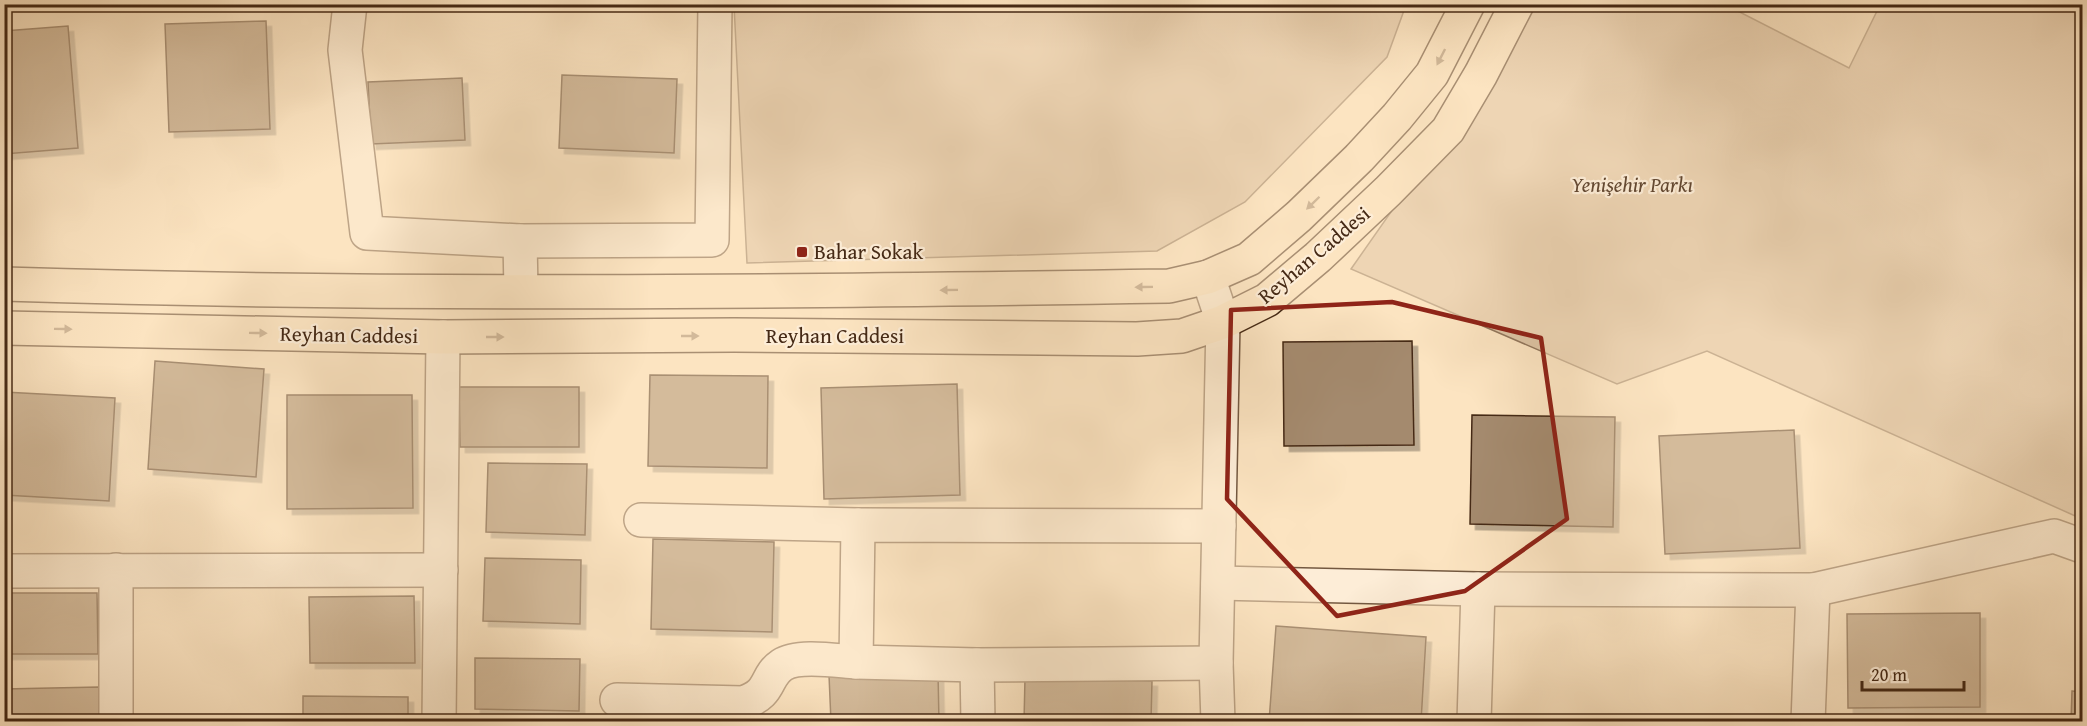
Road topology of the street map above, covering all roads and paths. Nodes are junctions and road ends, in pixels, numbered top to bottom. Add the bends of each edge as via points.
1 (350, 4) edge
2 (715, 4) edge
3 (1468, 4) edge
4 (1517, 4) edge
5 (520, 241) junction
6 (1208, 277) junction
7 (4, 284) edge
8 (521, 291) junction
9 (1223, 322) junction
10 (8, 331) edge
11 (443, 337) junction
12 (641, 520) dead end
13 (858, 525) junction
14 (1219, 526) junction
15 (2082, 546) edge
16 (116, 570) junction
17 (441, 570) junction
18 (4, 571) edge
19 (1218, 583) junction
20 (1478, 589) junction
21 (1812, 590) junction
22 (856, 662) junction
23 (1216, 663) junction
24 (977, 664) junction
25 (617, 700) dead end
26 (116, 722) edge
27 (439, 722) edge
28 (978, 722) edge
29 (1218, 722) edge
30 (1474, 722) edge
31 (1808, 722) edge

1 - 5 lane via 345,50 368,233
2 - 5 lane via 712,240
3 -> 6 main road, Reyhan Caddesi via 1432,74 1359,158 1249,259
4 - 9 main road, Reyhan Caddesi via 1448,130 1388,191 1267,300
5 - 8 lane
6 -> 8 main road, Reyhan Caddesi via 1169,286
6 - 9 lane
7 - 8 main road, Reyhan Caddesi
11 -> 9 main road, Reyhan Caddesi via 1137,339 1182,336
9 - 14 lane
10 -> 11 main road, Reyhan Caddesi
11 - 17 lane
12 - 13 lane
13 - 14 lane
13 - 22 lane
14 - 19 lane
15 - 21 lane via 2054,536
16 - 17 lane
16 - 18 lane
16 - 26 lane
17 - 27 lane
19 - 20 lane
19 - 23 lane
20 - 21 lane
20 - 30 lane
21 - 31 lane
22 - 24 lane
22 - 25 lane via 790,661 777,669 760,695 743,702
23 - 24 lane
23 - 29 lane
24 - 28 lane

